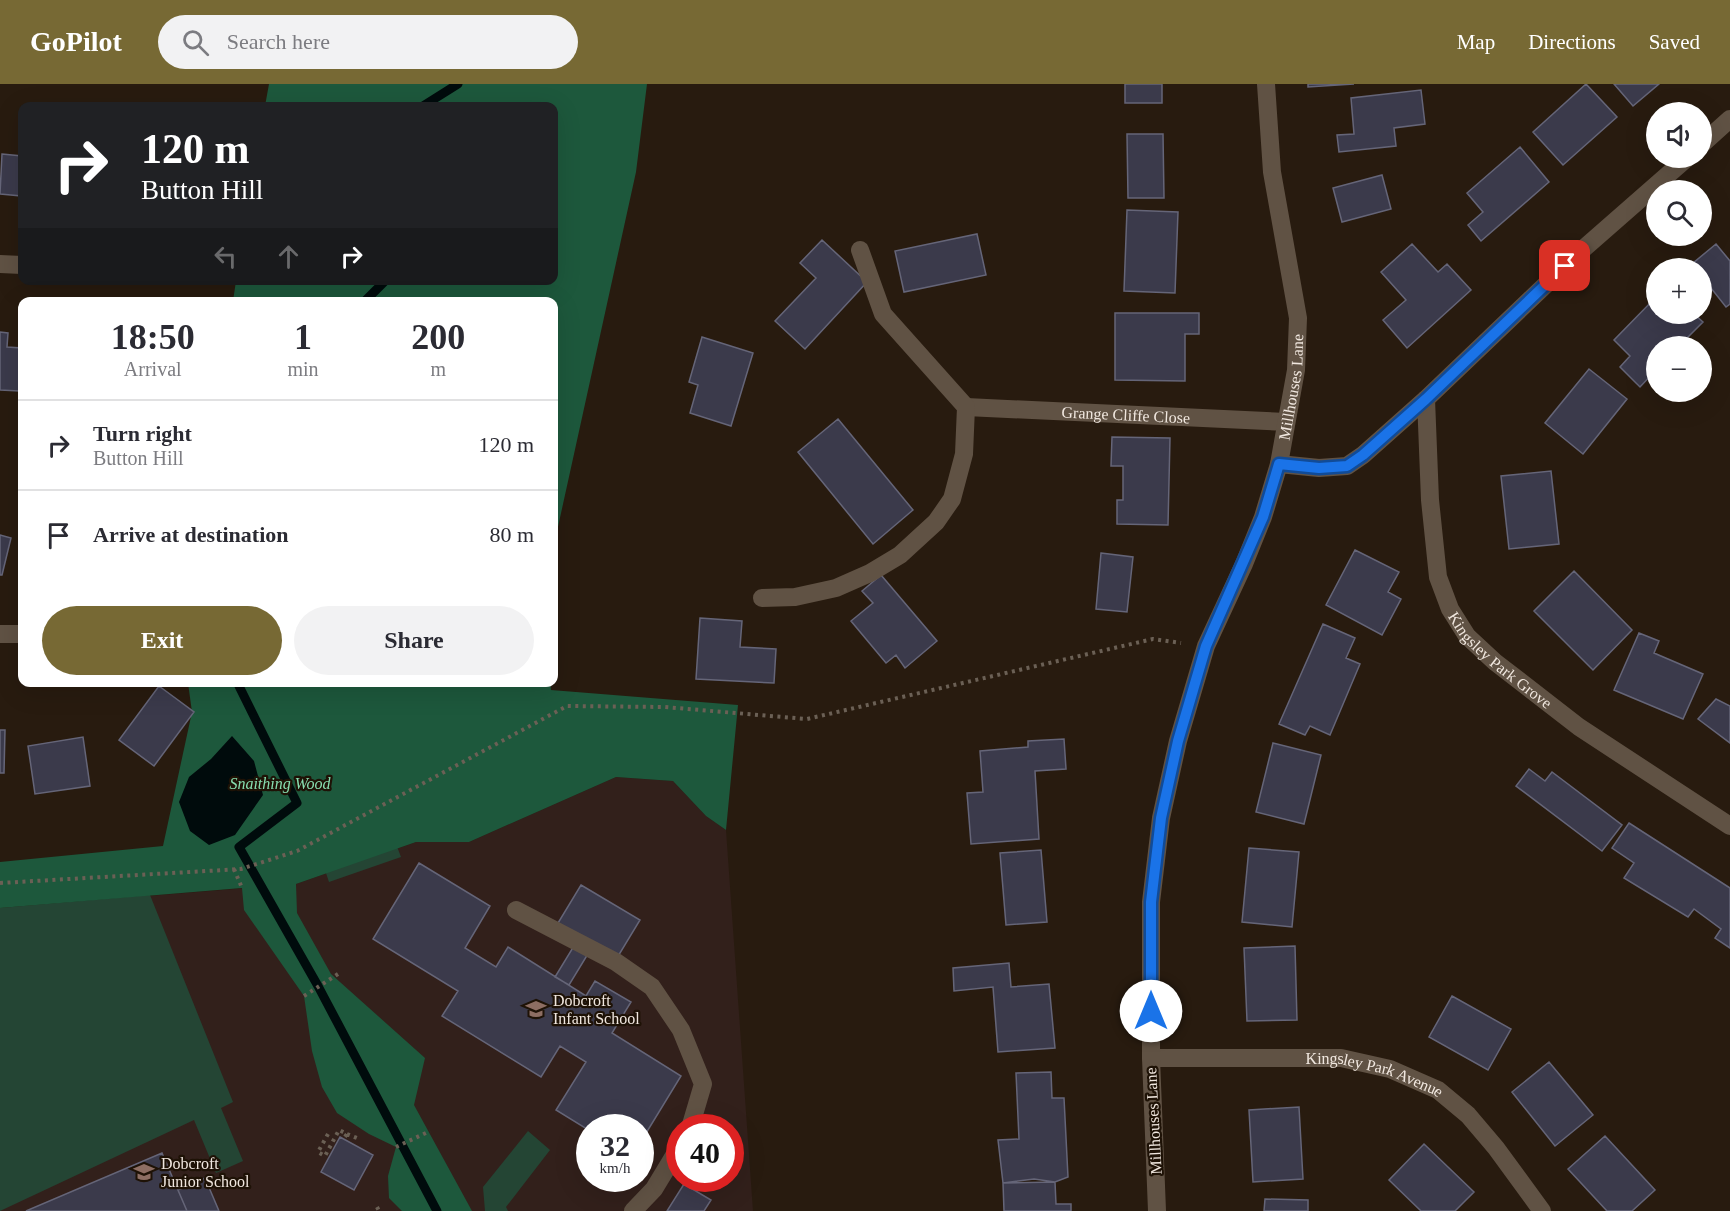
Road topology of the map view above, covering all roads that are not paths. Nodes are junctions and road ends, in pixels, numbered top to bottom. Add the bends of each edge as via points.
1 (1266, 84) edge
2 (1730, 119) edge
3 (1712, 135) edge
4 (1676, 168) edge
5 (860, 250) dead end
6 (0, 264) edge
7 (18, 266) edge
8 (1426, 399) junction
9 (966, 407) junction
10 (1286, 422) junction
11 (1279, 464) junction
12 (762, 598) dead end
13 (0, 634) edge
14 (18, 634) edge
15 (1730, 826) edge
16 (516, 910) dead end
17 (1151, 1058) junction
18 (694, 1114) edge
19 (666, 1169) edge
20 (633, 1211) edge
21 (1158, 1211) edge
22 (1542, 1211) edge

1 - 10 street, Millhouses Lane via 1272,172 1298,318 1296,370
2 - 3 street
4 - 8 street via 1582,250
5 - 9 street via 883,314
6 - 7 street
8 - 11 street via 1347,466
8 - 15 street, Kingsley Park Grove via 1438,577 1450,609 1467,636 1579,728
9 - 10 street, Grange Cliffe Close
9 - 12 street via 964,454 952,499 936,522 900,555 836,588 795,597
10 - 11 street, Millhouses Lane
11 - 17 street, Millhouses Lane via 1263,517 1206,646 1178,741 1161,818 1151,902
13 - 14 street
16 - 18 street via 615,962 652,987 681,1030 703,1084
17 - 21 street, Millhouses Lane
17 - 22 street, Kingsley Park Avenue via 1341,1058 1390,1069 1438,1090 1468,1115
19 - 20 street

